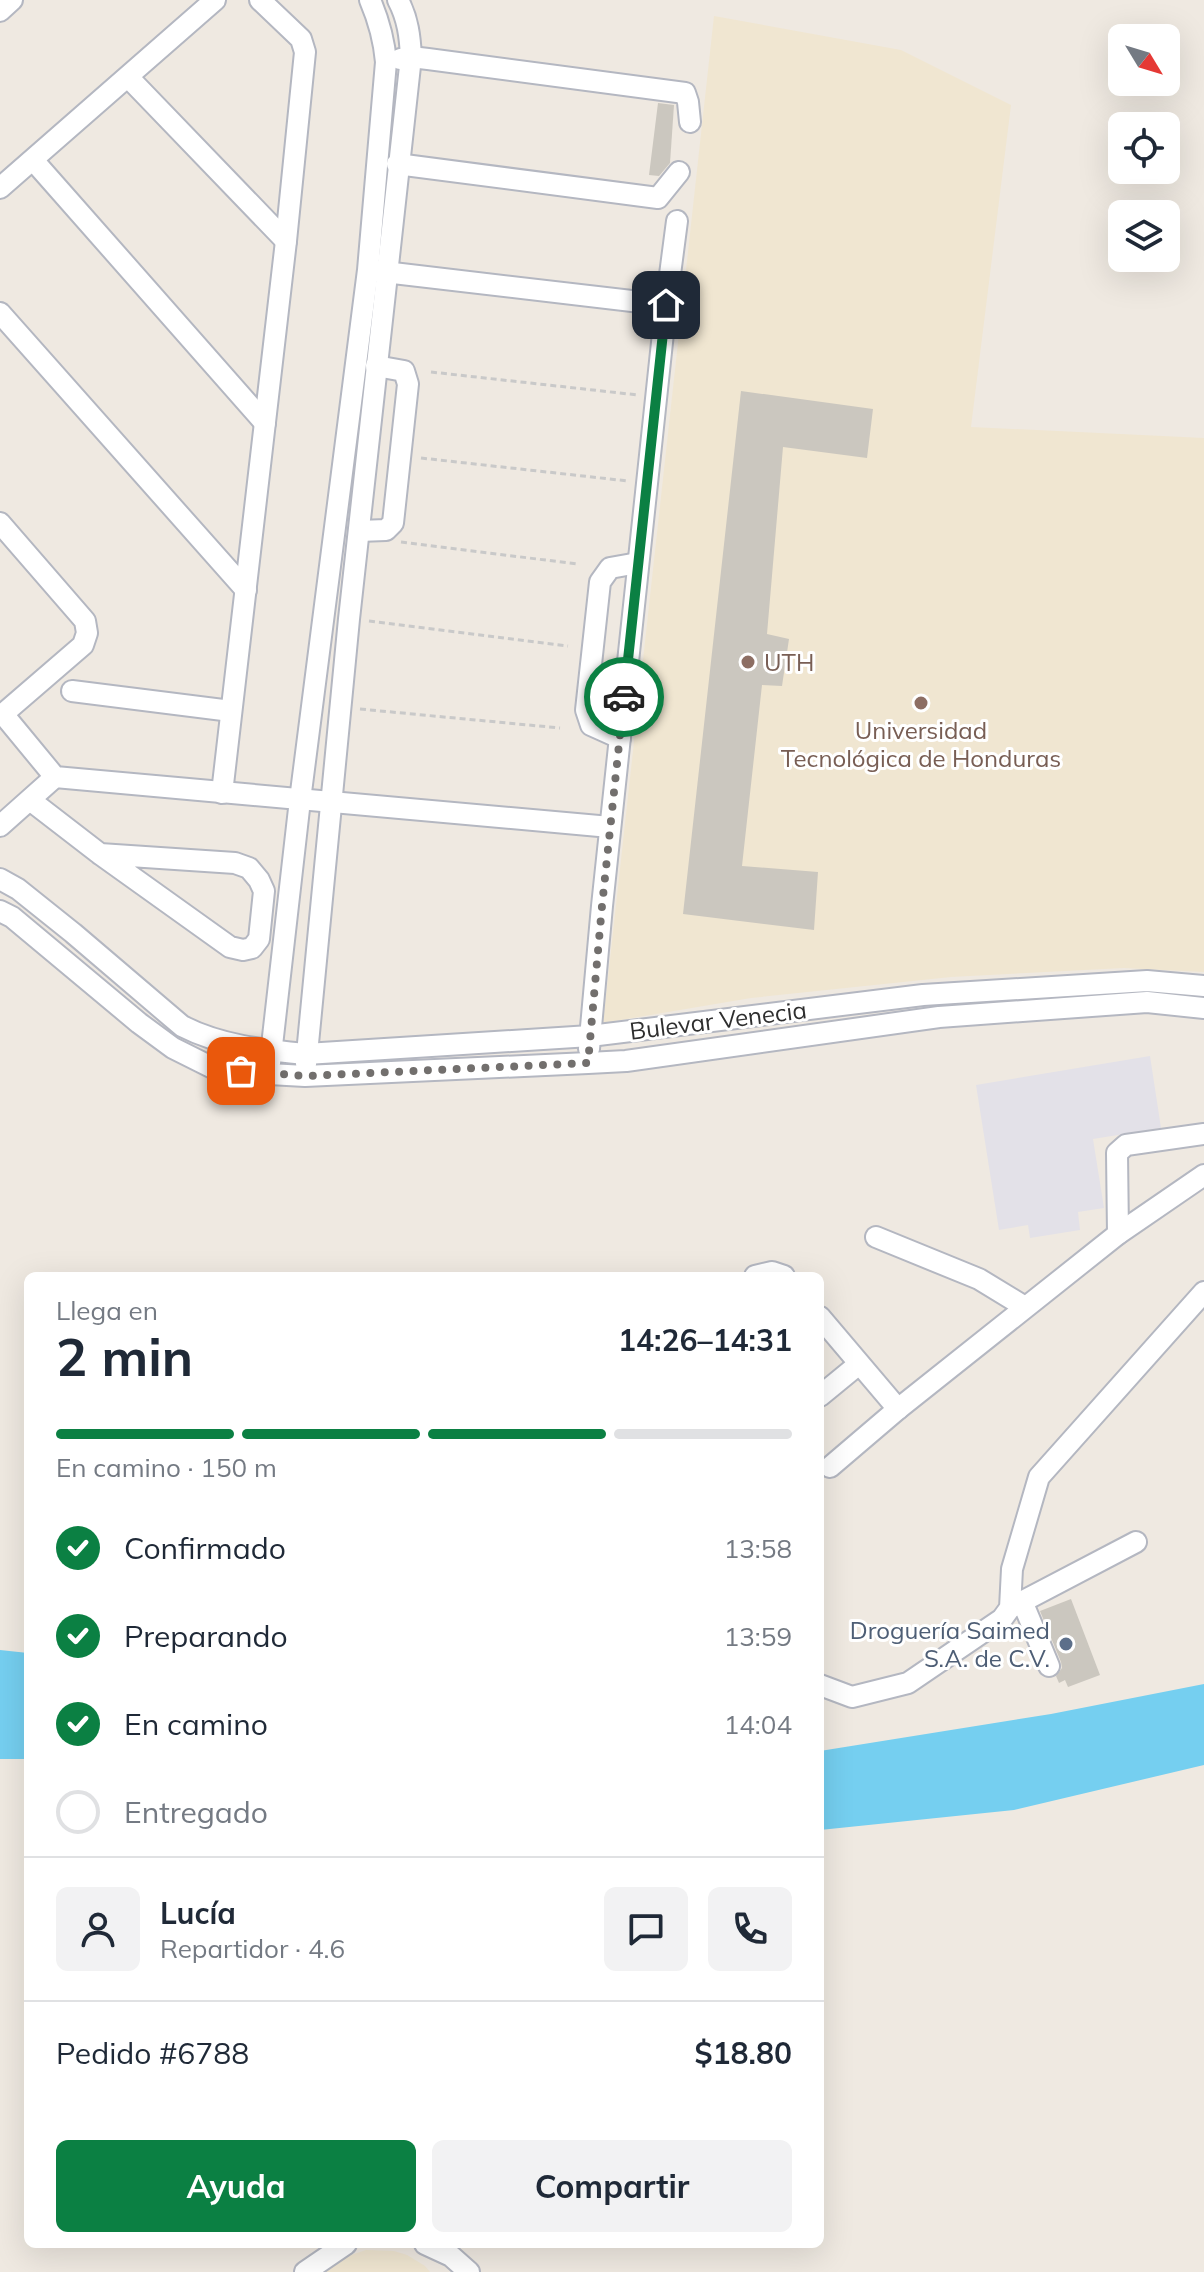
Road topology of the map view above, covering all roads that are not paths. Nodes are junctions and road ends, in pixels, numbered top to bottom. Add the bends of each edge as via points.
1 (12, 0) edge
2 (215, 0) edge
3 (260, 0) edge
4 (370, 0) edge
5 (398, 0) edge
6 (0, 11) edge
7 (411, 57) junction
8 (386, 62) junction
9 (128, 77) junction
10 (690, 122) dead end
11 (33, 160) junction
12 (397, 164) junction
13 (679, 172) dead end
14 (0, 188) edge
15 (677, 221) dead end
16 (286, 241) junction
17 (377, 271) junction
18 (666, 305) junction
19 (0, 313) edge
20 (376, 366) junction
21 (265, 423) junction
22 (0, 523) edge
23 (359, 531) junction
24 (638, 563) junction
25 (246, 590) junction
26 (72, 691) dead end
27 (231, 711) junction
28 (1, 714) edge
29 (620, 738) junction
30 (55, 777) junction
31 (222, 793) junction
32 (30, 800) junction
33 (300, 800) junction
34 (331, 801) junction
35 (0, 826) edge
36 (610, 827) junction
37 (100, 854) junction
38 (0, 879) edge
39 (0, 911) edge
40 (1204, 986) edge
41 (923, 995) junction
42 (1204, 1008) edge
43 (867, 1026) junction
44 (590, 1036) junction
45 (272, 1051) junction
46 (306, 1054) junction
47 (588, 1063) junction
48 (269, 1074) junction
49 (305, 1076) junction
50 (1204, 1134) edge
51 (1204, 1175) edge
52 (1118, 1234) junction
53 (876, 1237) dead end
54 (1204, 1292) edge
55 (1025, 1307) junction
56 (824, 1322) edge
57 (859, 1364) junction
58 (824, 1393) edge
59 (898, 1409) junction
60 (830, 1467) dead end
61 (1136, 1542) dead end
62 (1016, 1604) junction
63 (1049, 1666) dead end
64 (824, 1686) edge
65 (340, 2248) edge
66 (426, 2248) edge
67 (432, 2248) edge
68 (305, 2272) edge
69 (447, 2272) edge
70 (469, 2272) edge

1 - 6 street
2 - 9 street
3 - 16 street via 301,39 305,52
4 - 8 street
5 - 7 street via 410,33
7 - 8 street
7 - 10 street via 685,93
7 - 12 street
8 - 17 street
9 - 11 street
9 - 16 street
11 - 14 street
11 - 21 street
12 - 13 street via 658,198
12 - 17 street
15 - 18 street
16 - 21 street
17 - 18 street
17 - 20 street
17 - 33 street
18 - 24 street
19 - 25 street
20 - 23 street
20 - 23 street via 404,371 405,424 393,523 386,530
21 - 25 street
22 - 28 street via 85,621 87,633 83,645
23 - 34 street
24 - 29 street
24 - 29 street via 610,568 600,582 590,665 586,710 591,725
25 - 27 street
26 - 27 street
27 - 31 street
28 - 30 street
29 - 36 street
30 - 31 street
30 - 32 street
31 - 33 street
32 - 35 street
32 - 37 street
33 - 34 street
33 - 45 street
34 - 36 street
34 - 46 street
36 - 44 street
37 - 37 street via 249,868 264,891 259,939 252,948 230,947
38 - 45 street, Bulevar Venecia via 51,915 182,1026 219,1041
39 - 48 street, Bulevar Venecia via 173,1048 213,1068
40 - 41 street, Bulevar Venecia via 1147,981
41 - 43 street via 909,1009 877,1013
41 - 44 street, Bulevar Venecia
42 - 43 street, Bulevar Venecia via 1147,1002
43 - 47 street, Bulevar Venecia
44 - 46 street, Bulevar Venecia
44 - 47 street
45 - 46 street, Bulevar Venecia
45 - 48 street
46 - 49 street
47 - 49 street, Bulevar Venecia
48 - 49 street, Bulevar Venecia
50 - 52 street via 1126,1145 1117,1153
51 - 52 street
52 - 55 street
53 - 55 street via 979,1279
54 - 62 street via 1039,1477 1012,1569
55 - 59 street
56 - 57 street
57 - 58 street
57 - 59 street
59 - 60 street
61 - 62 street
62 - 63 street
62 - 64 street via 908,1683 852,1697
65 - 68 street
66 - 69 street
67 - 70 street

